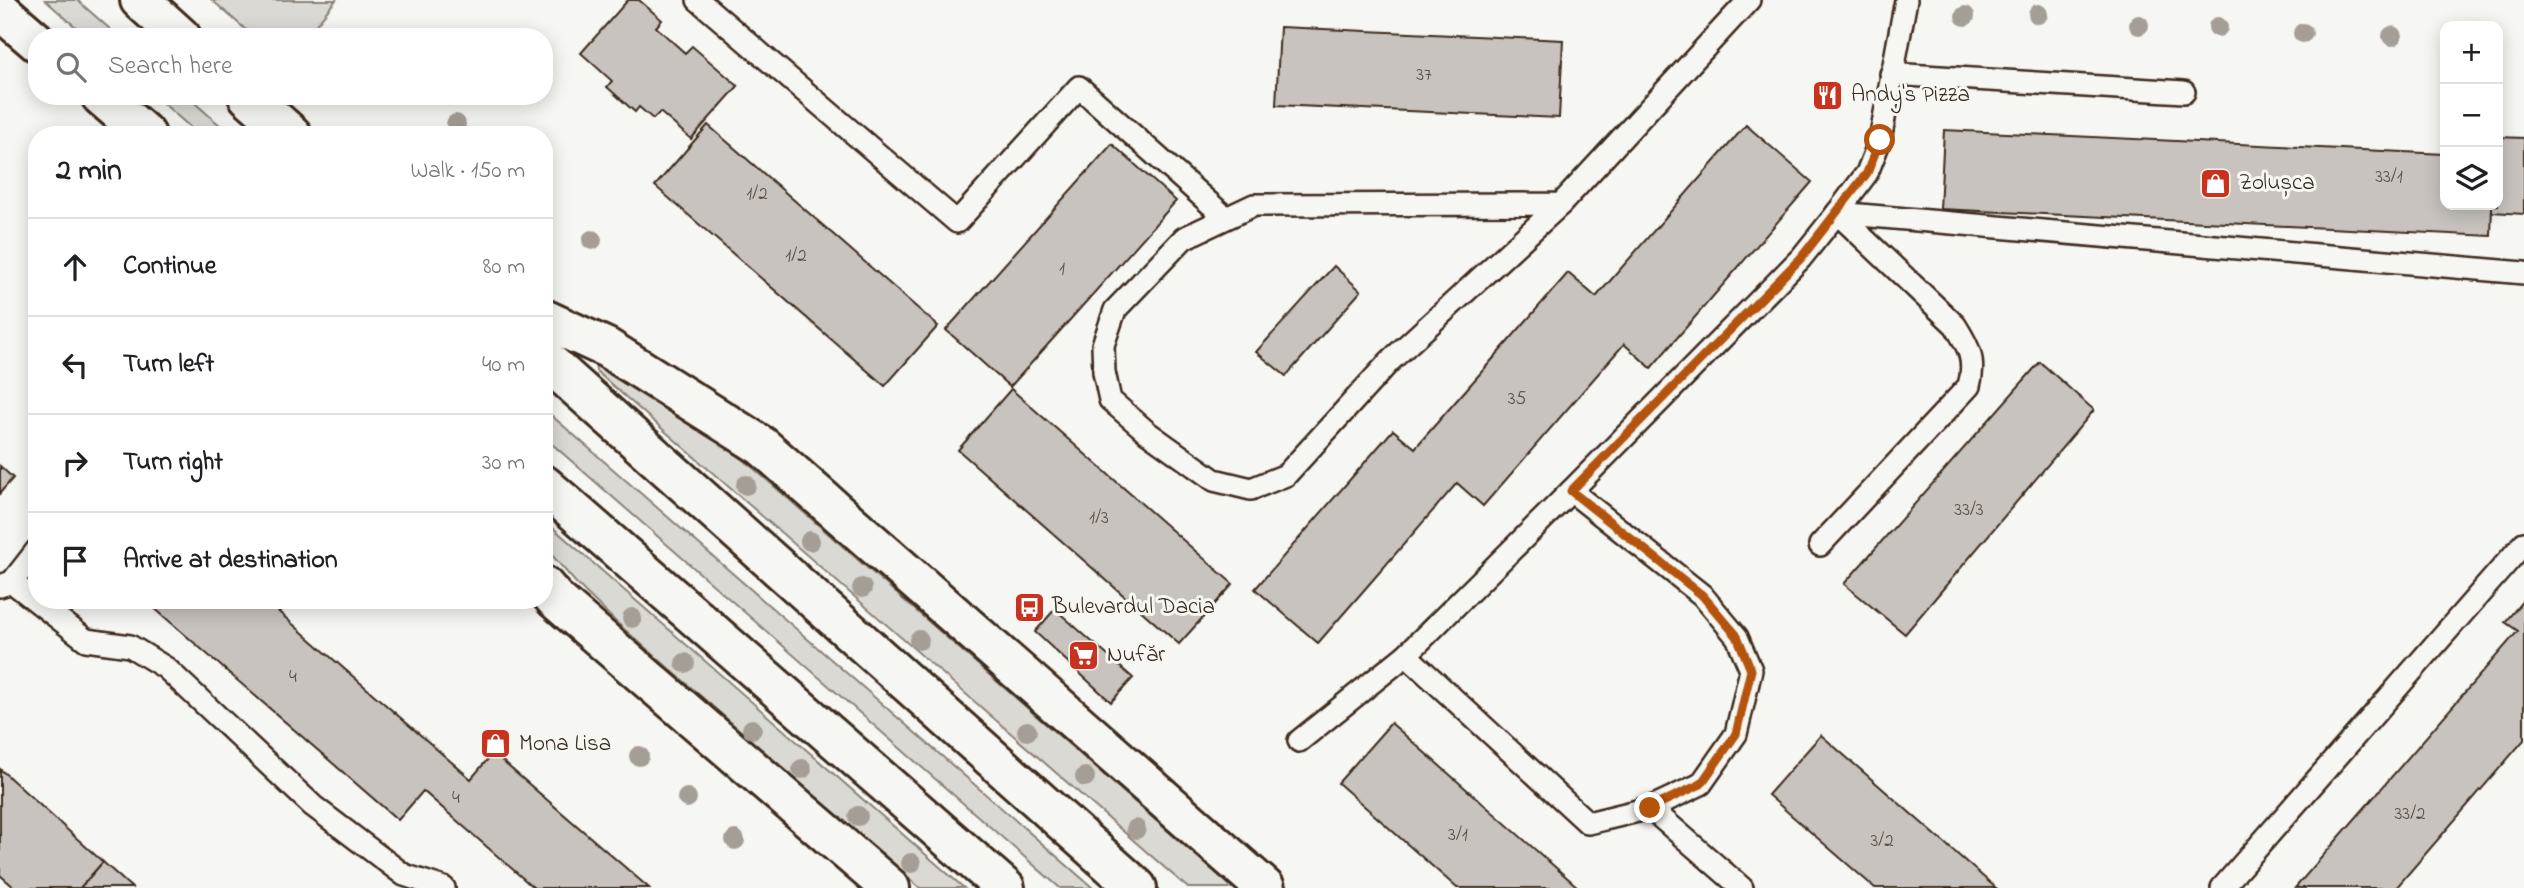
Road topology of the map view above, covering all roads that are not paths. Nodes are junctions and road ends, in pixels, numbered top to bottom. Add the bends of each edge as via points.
1 (140, 0) edge
2 (698, 0) edge
3 (1749, 0) edge
4 (1906, 0) edge
5 (0, 10) edge
6 (171, 28) edge
7 (28, 34) edge
8 (1891, 74) junction
9 (2183, 92) dead end
10 (111, 105) edge
11 (258, 105) edge
12 (136, 126) edge
13 (282, 126) edge
14 (1561, 204) junction
15 (1837, 213) junction
16 (1225, 217) junction
17 (2524, 273) edge
18 (553, 323) edge
19 (553, 366) edge
20 (1571, 491) junction
21 (553, 493) edge
22 (2524, 543) edge
23 (1820, 545) dead end
24 (28, 560) edge
25 (6, 584) edge
26 (553, 595) edge
27 (28, 599) edge
28 (42, 609) edge
29 (1406, 655) junction
30 (1299, 741) dead end
31 (1650, 808) junction
32 (444, 888) edge
33 (890, 888) edge
34 (1005, 888) edge
35 (1137, 888) edge
36 (1265, 888) edge
37 (1742, 888) edge
38 (2222, 888) edge

1 - 6 main road
2 - 16 lane via 957,222 1079,87
3 - 14 lane
4 - 8 lane
5 - 7 main road
8 - 9 lane
8 - 15 lane via 1880,140 1867,173
10 - 12 main road
11 - 13 main road
14 - 16 lane via 1254,205
14 - 16 lane via 1390,361 1286,475 1251,489 1214,480 1147,432 1110,400 1104,372 1103,345 1115,310 1184,238
15 - 17 lane
15 - 20 lane via 1801,258
15 - 23 lane via 1955,325 1974,368 1969,386
18 - 36 main road via 607,348 762,446
19 - 35 main road
20 - 29 lane
20 - 31 lane via 1702,595 1737,636 1751,670 1736,734 1701,784
21 - 34 main road
22 - 38 lane
24 - 25 lane
25 - 27 lane
26 - 33 main road
28 - 32 lane via 86,640 130,646 166,668 313,806 404,875
29 - 30 lane
29 - 31 lane via 1588,823
31 - 37 lane

